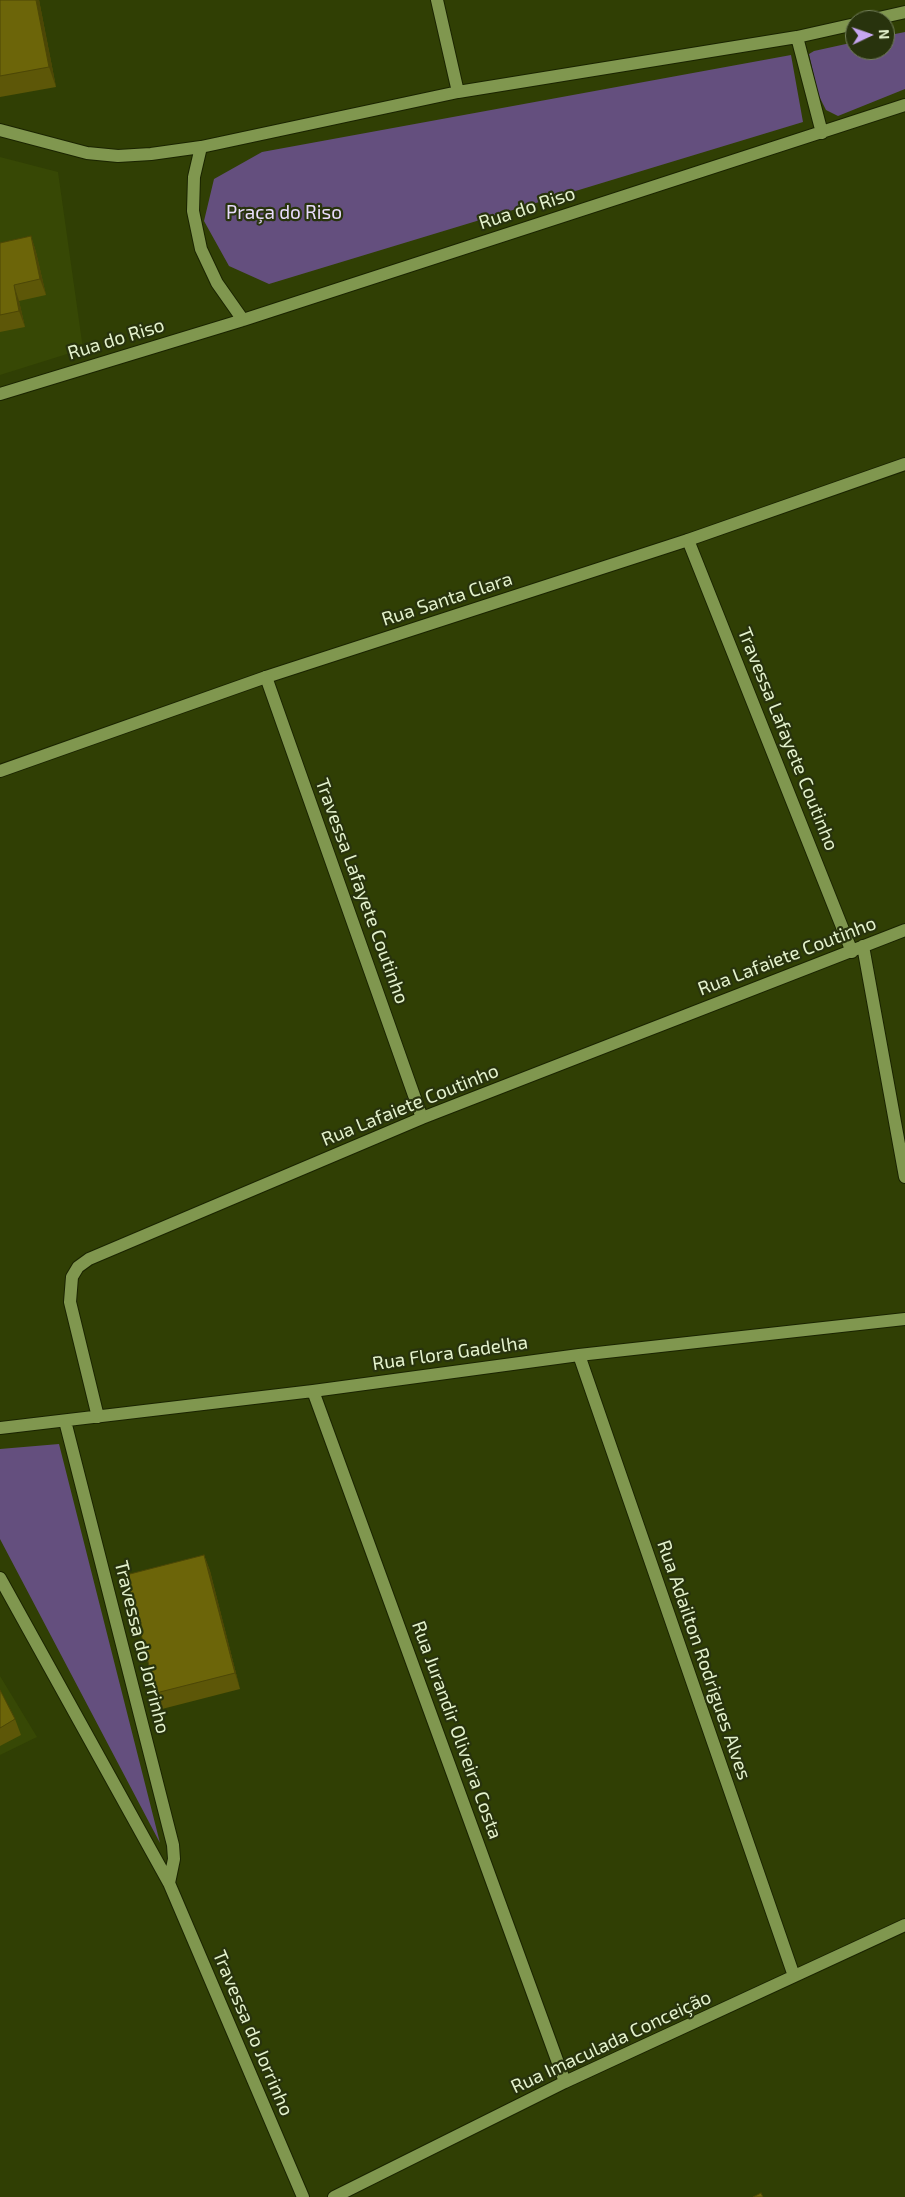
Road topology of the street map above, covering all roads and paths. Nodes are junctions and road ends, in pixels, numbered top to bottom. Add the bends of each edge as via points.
1 (438, 0) edge
2 (845, 26) edge
3 (797, 37) junction
4 (458, 92) junction
5 (905, 105) edge
6 (0, 130) edge
7 (822, 132) junction
8 (201, 147) junction
9 (243, 320) junction
10 (0, 394) edge
11 (905, 464) edge
12 (688, 540) junction
13 (266, 677) junction
14 (0, 771) edge
15 (905, 930) edge
16 (858, 949) junction
17 (422, 1118) junction
18 (905, 1177) edge
19 (905, 1319) edge
20 (579, 1355) junction
21 (314, 1391) junction
22 (98, 1417) junction
23 (65, 1421) junction
24 (0, 1428) edge
25 (0, 1578) edge
26 (169, 1883) junction
27 (905, 1925) edge
28 (794, 1976) junction
29 (566, 2082) junction
30 (303, 2197) edge
31 (334, 2197) edge

1 - 4 street
2 - 3 street
3 - 4 street
3 - 7 street
4 - 8 street
5 - 7 street, Rua do Riso
6 - 8 street via 87,153 118,156
7 - 9 street, Rua do Riso
8 - 9 street via 194,177 193,211 201,249 217,284
9 - 10 street, Rua do Riso
11 - 12 street, Rua Santa Clara
12 - 13 street, Rua Santa Clara
12 - 16 street, Travessa Lafayete Coutinho
13 - 14 street, Rua Santa Clara
13 - 17 street, Travessa Lafayete Coutinho
15 - 16 street, Rua Lafaiete Coutinho
16 - 17 street, Rua Lafaiete Coutinho
16 - 18 street, Travessa Lafayete Coutinho
17 - 22 street, Rua Lafaiete Coutinho via 89,1259 78,1267 72,1277 70,1302
19 - 20 street, Rua Flora Gadelha
20 - 21 street, Rua Flora Gadelha
20 - 28 street, Rua Adailton Rodrigues Alves
21 - 22 street, Rua Flora Gadelha
21 - 29 street, Rua Jurandir Oliveira Costa
22 - 23 street, Rua Flora Gadelha
23 - 24 street, Rua Flora Gadelha
23 - 26 street, Travessa do Jorrinho via 173,1845
25 - 26 street, Travessa do Jorrinho
26 - 30 street, Travessa do Jorrinho
27 - 28 street, Rua Imaculada Conceição
28 - 29 street, Rua Imaculada Conceição
29 - 31 street, Rua Imaculada Conceição

